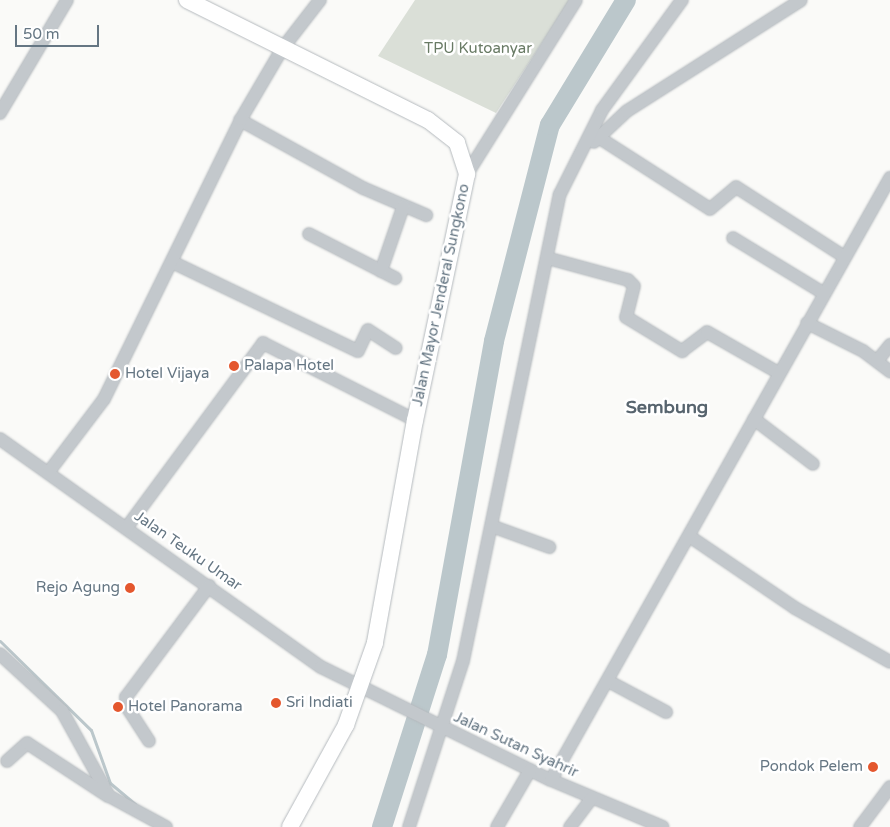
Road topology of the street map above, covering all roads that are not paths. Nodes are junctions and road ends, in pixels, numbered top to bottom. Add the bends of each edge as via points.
1 (68, 0) edge
2 (187, 0) edge
3 (320, 0) edge
4 (576, 0) edge
5 (682, 0) edge
6 (800, 0) edge
7 (282, 49) junction
8 (0, 113) edge
9 (240, 120) junction
10 (598, 137) junction
11 (570, 173) junction
12 (466, 174) junction
13 (890, 178) edge
14 (403, 207) junction
15 (426, 215) dead end
16 (309, 234) dead end
17 (733, 238) dead end
18 (843, 256) junction
19 (547, 258) junction
20 (172, 262) junction
21 (381, 271) junction
22 (395, 278) dead end
23 (823, 293) junction
24 (807, 323) junction
25 (890, 345) edge
26 (396, 348) dead end
27 (877, 361) junction
28 (890, 371) edge
29 (779, 373) junction
30 (754, 419) junction
31 (415, 420) junction
32 (0, 439) edge
33 (813, 464) dead end
34 (48, 473) junction
35 (127, 527) junction
36 (494, 528) junction
37 (689, 536) junction
38 (549, 547) dead end
39 (209, 586) junction
40 (0, 654) edge
41 (890, 662) edge
42 (608, 682) junction
43 (358, 688) junction
44 (666, 712) dead end
45 (442, 728) junction
46 (149, 741) dead end
47 (7, 761) dead end
48 (530, 770) junction
49 (550, 780) junction
50 (890, 787) edge
51 (109, 796) junction
52 (592, 798) junction
53 (166, 827) edge
54 (290, 827) edge
55 (409, 827) edge
56 (497, 827) edge
57 (570, 827) edge
58 (663, 827) edge
59 (860, 827) edge

1 - 8 street
2 - 7 main road, Jalan Mayor Jenderal Sungkono
3 - 7 street
4 - 12 street
5 - 11 street via 602,110
6 - 10 street via 627,111
7 - 9 street
7 - 12 main road, Jalan Mayor Jenderal Sungkono via 369,88 442,129 461,151
9 - 14 street
9 - 20 street
10 - 11 street
10 - 18 street via 710,209 736,187
11 - 19 street via 560,194
12 - 31 main road, Jalan Mayor Jenderal Sungkono
13 - 18 street
14 - 15 street
14 - 21 street
16 - 21 street
17 - 23 street
18 - 23 street
19 - 29 street via 628,280 634,286 626,317 682,351 707,332
19 - 36 street
20 - 26 street via 358,352 368,330
20 - 34 street via 104,399
21 - 22 street
23 - 24 street
24 - 27 street
24 - 29 street
25 - 27 street
27 - 28 street
29 - 30 street
30 - 33 street
30 - 37 street
31 - 35 street via 263,343
31 - 43 main road, Jalan Mayor Jenderal Sungkono via 375,643
32 - 34 street, Jalan Teuku Umar
34 - 35 street, Jalan Teuku Umar
35 - 39 street, Jalan Teuku Umar
36 - 38 street
36 - 45 street
37 - 41 street via 795,608
37 - 42 street
39 - 43 street, Jalan Teuku Umar via 321,667
39 - 46 street via 126,697 127,707
40 - 51 street via 62,711
42 - 44 street
42 - 49 street
43 - 45 street, Jalan Sutan Syahrir
43 - 54 main road, Jalan Mayor Jenderal Sungkono via 346,725
45 - 48 street, Jalan Sutan Syahrir
45 - 55 street
47 - 51 street via 27,743
48 - 49 street, Jalan Sutan Syahrir
48 - 56 street
49 - 52 street, Jalan Sutan Syahrir
50 - 59 street
51 - 53 street
52 - 57 street
52 - 58 street, Jalan Sutan Syahrir

